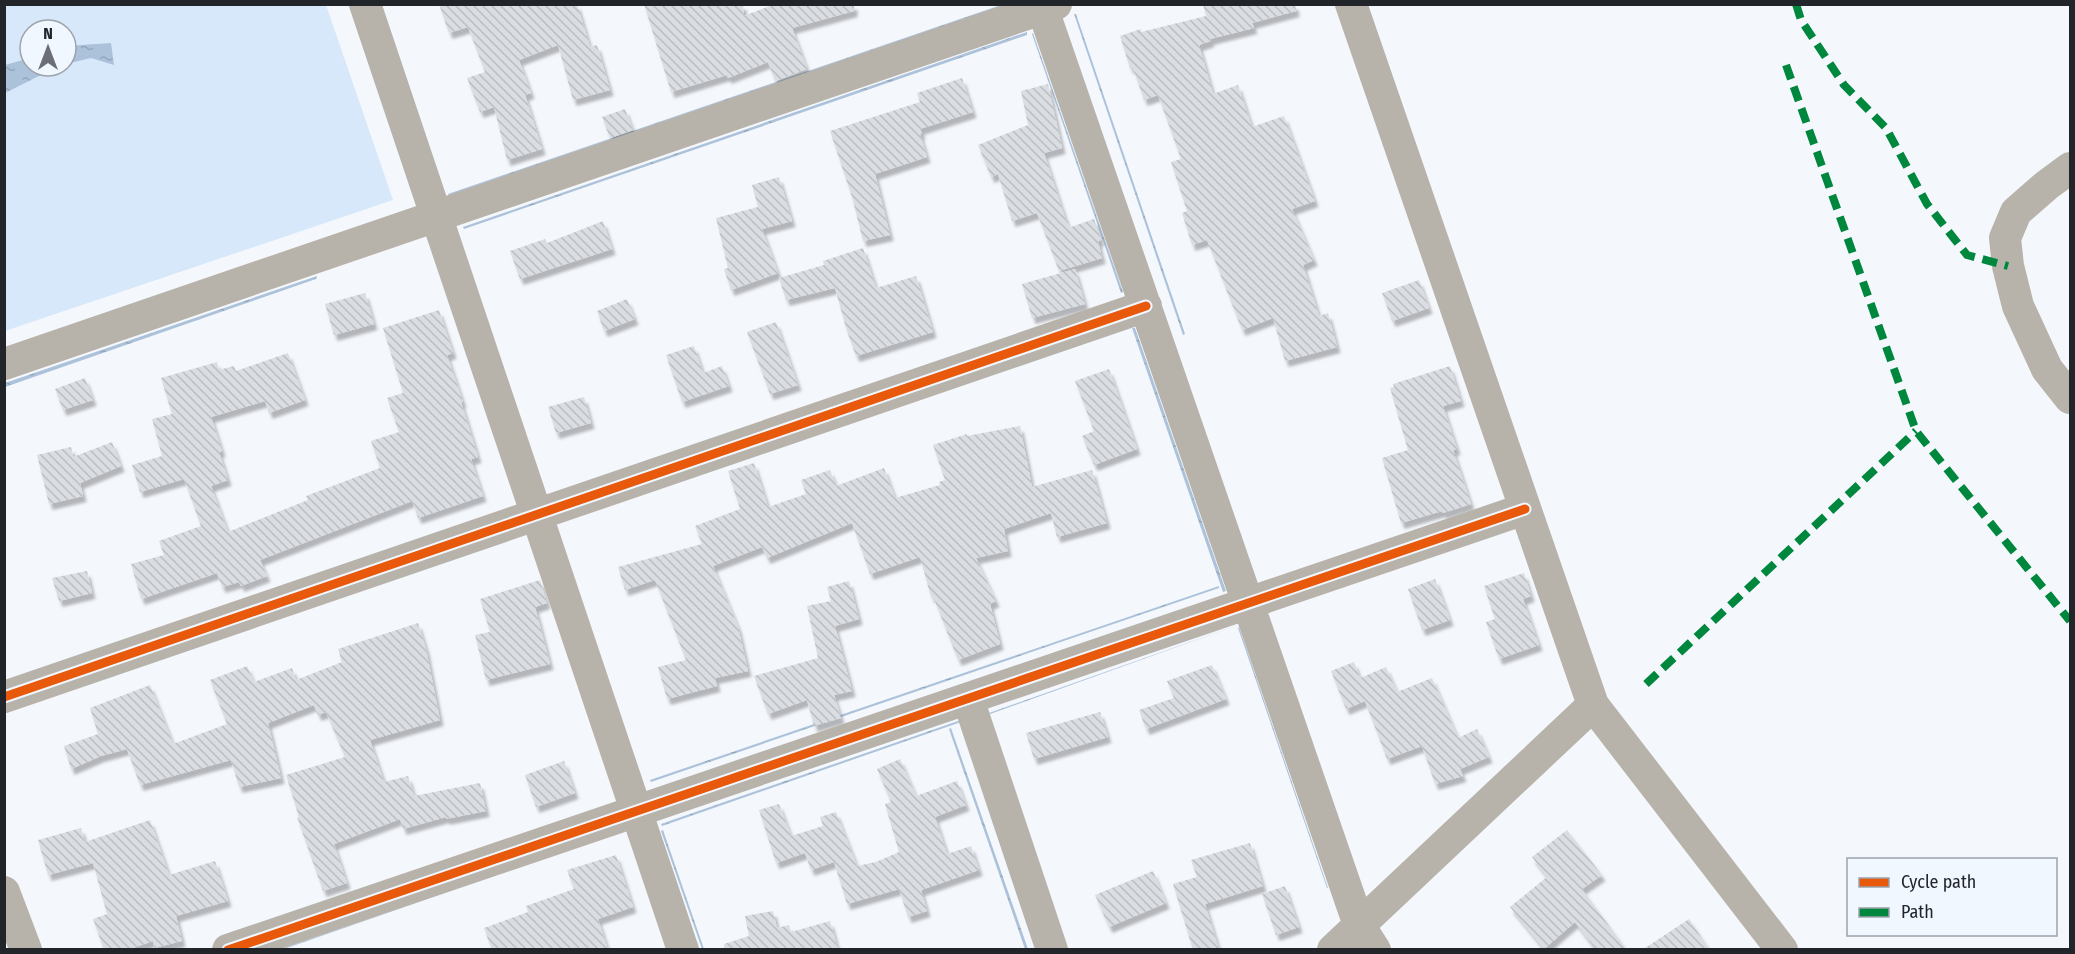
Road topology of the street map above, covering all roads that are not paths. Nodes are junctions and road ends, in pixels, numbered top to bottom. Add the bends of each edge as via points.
1 (364, 4) edge
2 (1351, 4) edge
3 (1046, 6) edge
4 (2070, 168) edge
5 (436, 217) junction
6 (1146, 306) junction
7 (4, 364) edge
8 (2070, 398) edge
9 (1525, 509) junction
10 (536, 515) junction
11 (1249, 603) junction
12 (4, 697) edge
13 (968, 699) junction
14 (1593, 705) junction
15 (636, 811) junction
16 (4, 892) edge
17 (1367, 937) edge
18 (1768, 944) edge
19 (26, 950) edge
20 (228, 950) edge
21 (683, 950) edge
22 (1052, 950) edge
23 (1333, 950) edge

1 - 5 street
2 - 9 street
3 - 5 street
3 - 6 street
4 - 8 street via 2016,212 2005,238 2018,306 2047,369
5 - 7 street
5 - 10 street
6 - 10 street
6 - 11 street
9 - 11 street
9 - 14 street
10 - 12 street
10 - 15 street
11 - 13 street
11 - 17 street
13 - 15 street
13 - 22 street
14 - 17 street
14 - 18 street
15 - 20 street
15 - 21 street
16 - 19 street
17 - 23 street

